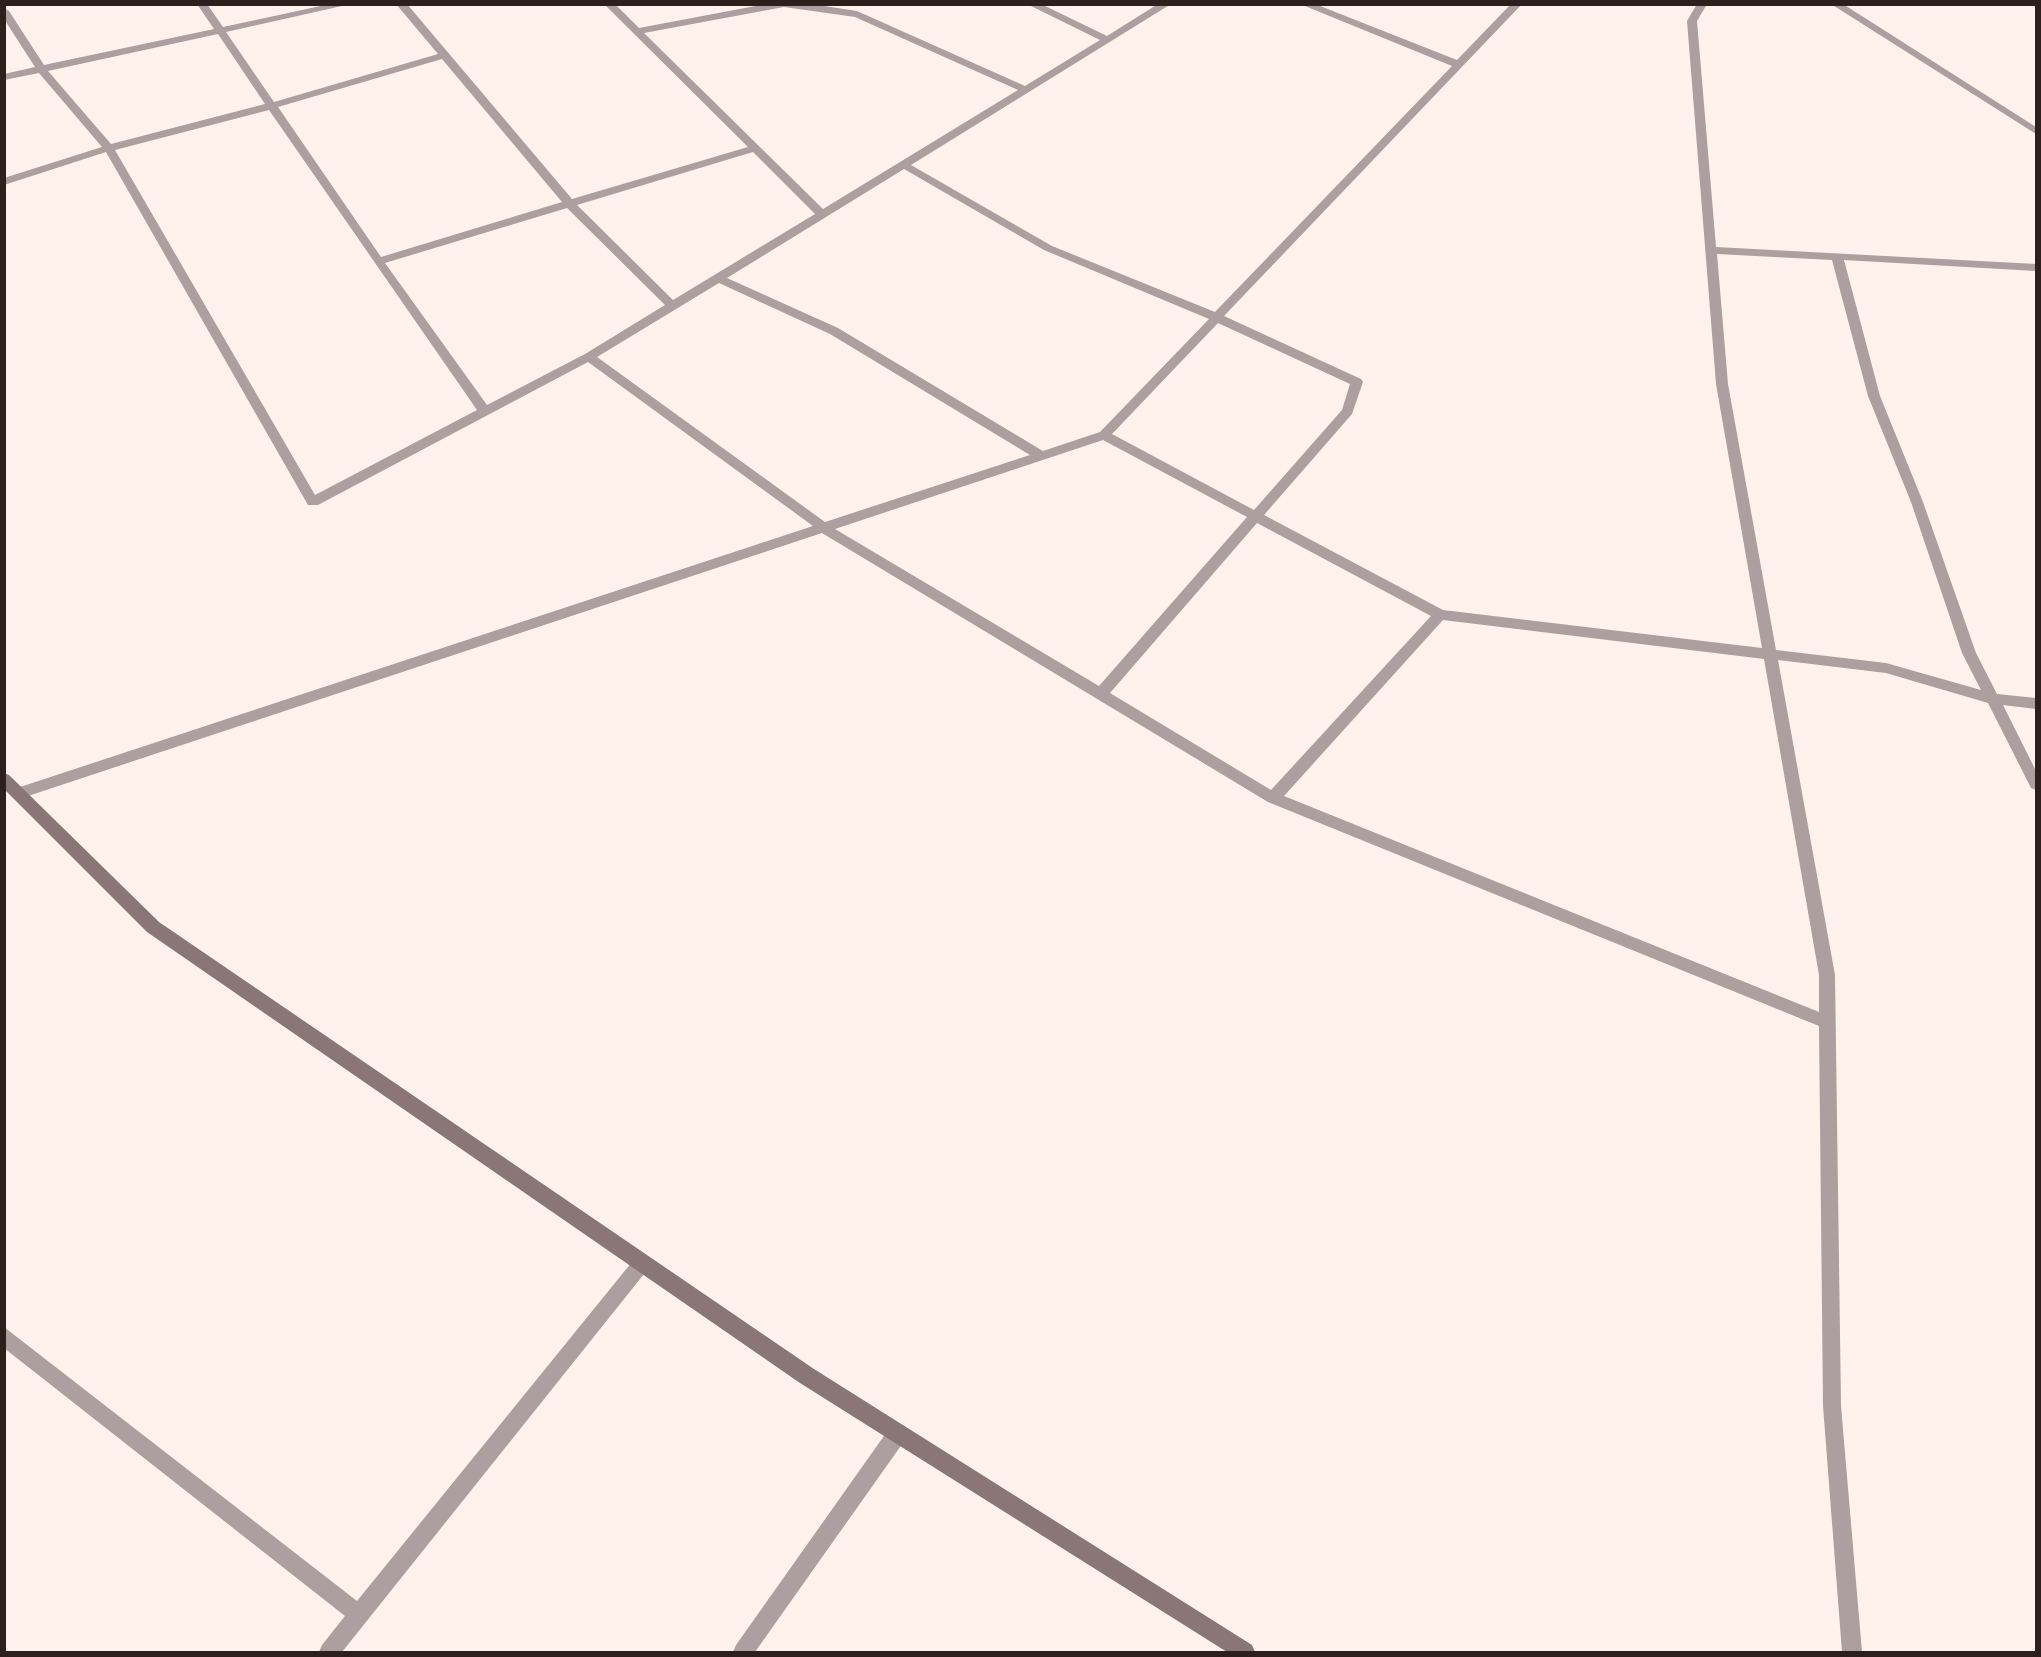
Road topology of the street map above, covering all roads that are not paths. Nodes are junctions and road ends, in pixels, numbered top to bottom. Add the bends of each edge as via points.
1 (202, 4) edge
2 (346, 4) edge
3 (401, 4) edge
4 (609, 4) edge
5 (785, 4) edge
6 (1032, 4) edge
7 (1166, 4) edge
8 (1305, 4) edge
9 (1518, 4) edge
10 (1702, 4) edge
11 (1836, 4) edge
12 (4, 11) edge
13 (220, 31) junction
14 (636, 32) junction
15 (1108, 40) junction
16 (445, 55) junction
17 (1460, 65) junction
18 (41, 69) junction
19 (4, 76) edge
20 (1027, 90) junction
21 (272, 106) junction
22 (2037, 131) edge
23 (109, 148) junction
24 (754, 148) junction
25 (904, 165) junction
26 (4, 182) edge
27 (570, 204) junction
28 (822, 214) junction
29 (1711, 250) junction
30 (1836, 256) junction
31 (378, 261) junction
32 (2037, 267) edge
33 (718, 278) junction
34 (673, 306) junction
35 (1218, 318) junction
36 (590, 357) junction
37 (485, 412) junction
38 (1104, 435) junction
39 (1042, 456) junction
40 (1256, 516) junction
41 (824, 528) junction
42 (1440, 615) junction
43 (1770, 653) junction
44 (1101, 693) junction
45 (1992, 699) junction
46 (2037, 703) edge
47 (4, 779) edge
48 (2037, 784) edge
49 (19, 793) junction
50 (1273, 798) junction
51 (1827, 1022) junction
52 (642, 1263) junction
53 (4, 1336) edge
54 (898, 1433) junction
55 (359, 1615) junction
56 (329, 1653) edge
57 (743, 1653) edge
58 (1245, 1653) edge
59 (1852, 1653) edge

1 - 13 street
2 - 13 street
3 - 16 street
4 - 14 street
5 - 14 street
5 - 20 street via 857,14
6 - 15 street
7 - 15 street
8 - 17 street
9 - 17 street
10 - 29 street via 1692,21
11 - 22 street
12 - 18 street
13 - 18 street
13 - 21 street
14 - 24 street
15 - 20 street
16 - 21 street
16 - 27 street
17 - 35 street
18 - 19 street
18 - 23 street
20 - 25 street
21 - 23 street
21 - 31 street
23 - 26 street
23 - 37 street via 314,502
24 - 27 street
24 - 28 street
25 - 28 street
25 - 35 street via 1048,248
27 - 31 street
27 - 34 street
28 - 33 street
29 - 30 street
29 - 43 street via 1722,384
30 - 32 street
30 - 45 street via 1874,396 1917,502 1969,653
31 - 37 street
33 - 34 street
33 - 39 street via 834,331
34 - 36 street
35 - 38 street
35 - 40 street via 1357,382 1348,411
36 - 37 street
36 - 41 street
38 - 39 street
38 - 40 street
39 - 41 street
40 - 42 street
40 - 44 street
41 - 44 street
41 - 49 street
42 - 43 street
42 - 50 street
43 - 45 street via 1886,668
43 - 51 street via 1827,975
44 - 50 street
45 - 46 street
45 - 48 street
47 - 49 street
49 - 52 street via 153,927
50 - 51 street
51 - 59 street via 1832,1406
52 - 54 street
52 - 55 street
53 - 55 street
54 - 57 street
54 - 58 street
55 - 56 street

